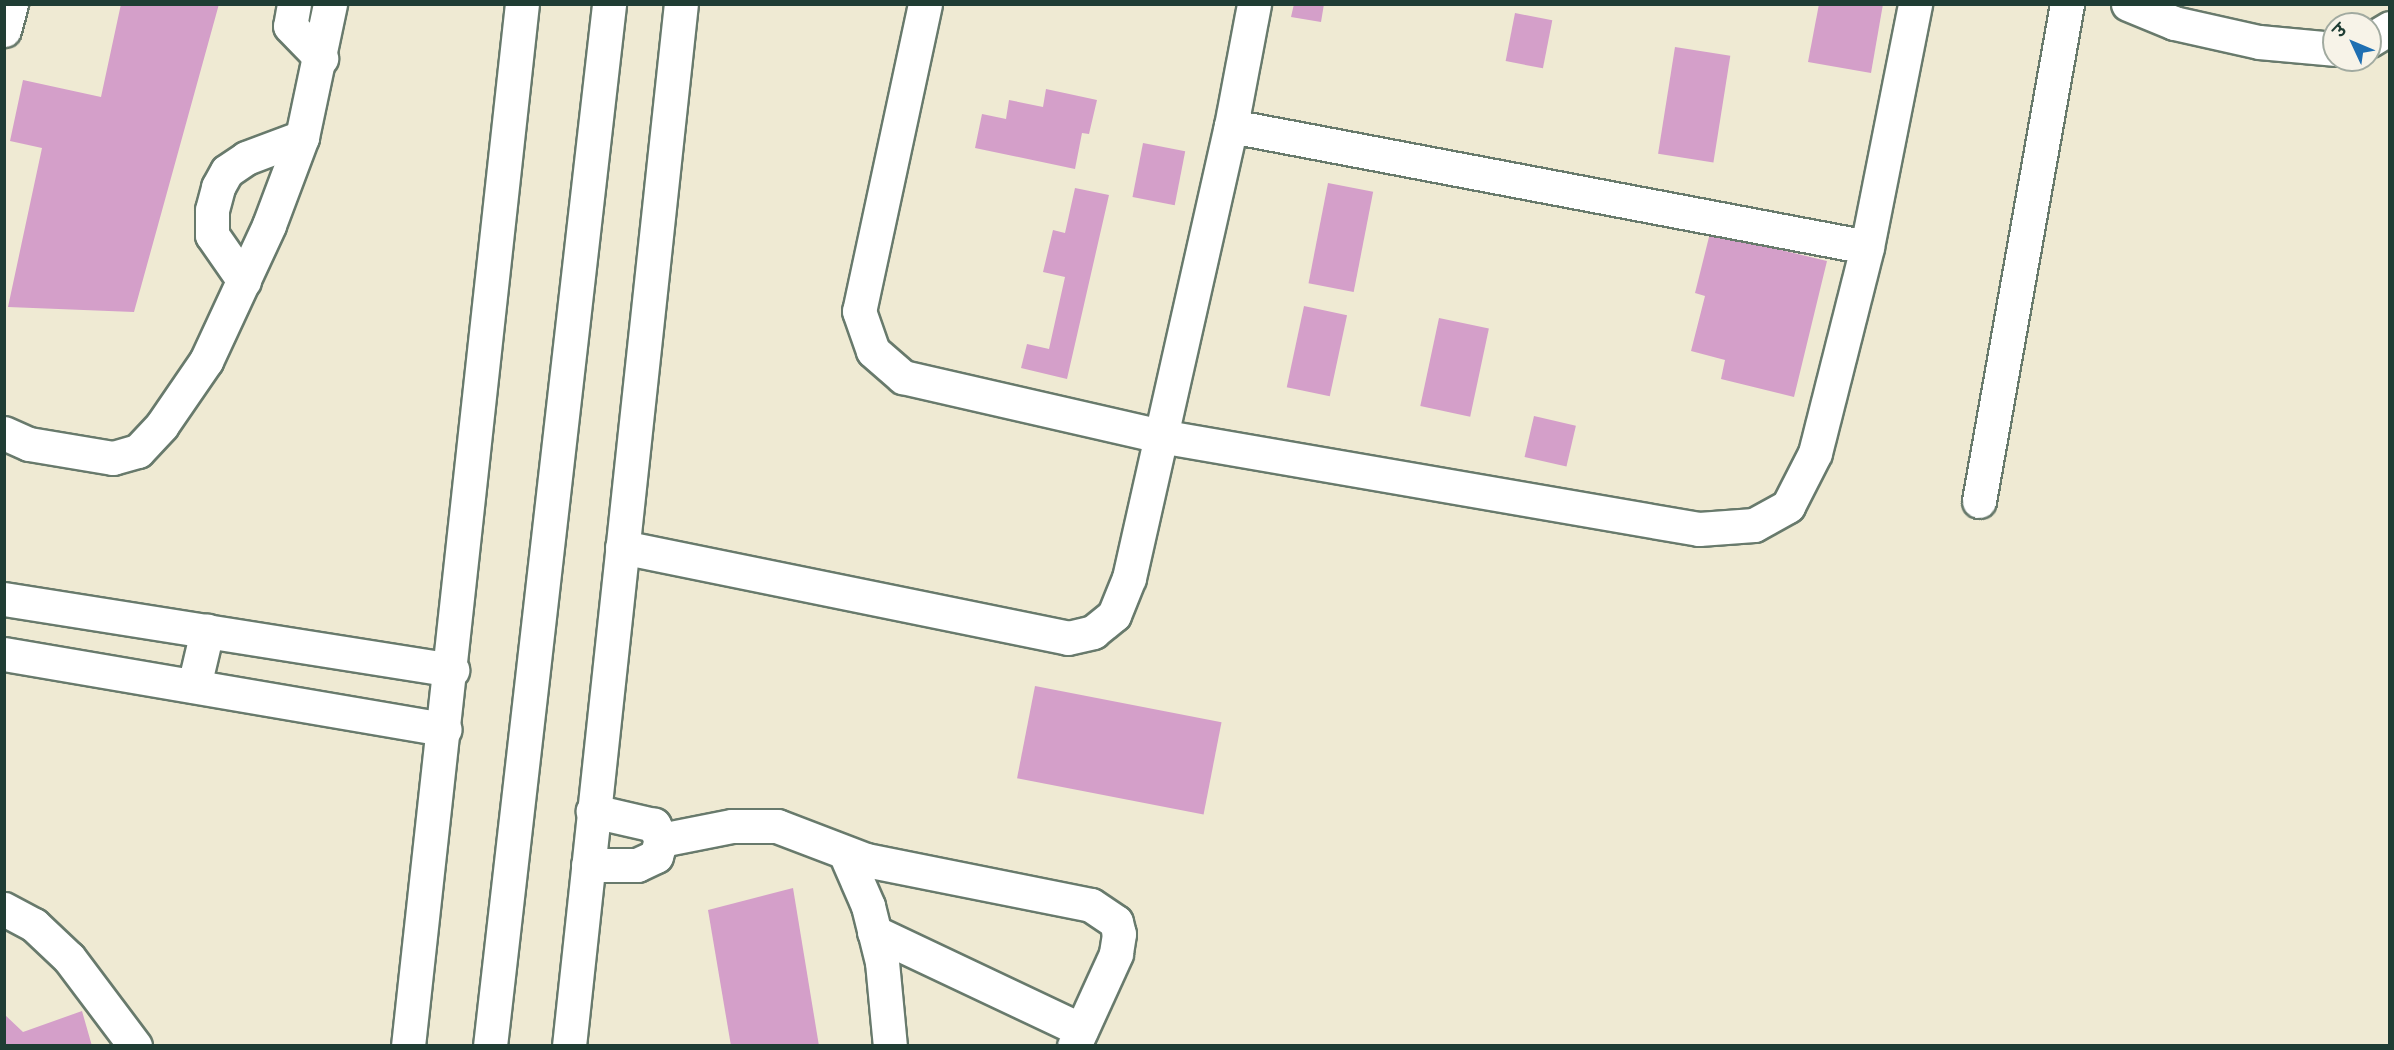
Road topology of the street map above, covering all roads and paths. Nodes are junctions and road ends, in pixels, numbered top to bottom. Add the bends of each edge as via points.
1 (11, 4) edge
2 (294, 4) edge
3 (330, 4) edge
4 (522, 4) edge
5 (609, 4) edge
6 (681, 4) edge
7 (925, 4) edge
8 (1254, 4) edge
9 (1915, 4) edge
10 (2067, 4) edge
11 (2128, 4) edge
12 (4, 30) edge
13 (2322, 48) edge
14 (321, 58) junction
15 (1231, 126) junction
16 (302, 137) junction
17 (1867, 247) junction
18 (244, 281) junction
19 (4, 433) edge
20 (1160, 436) junction
21 (1979, 501) dead end
22 (622, 547) junction
23 (4, 599) edge
24 (207, 631) junction
25 (4, 654) edge
26 (452, 670) junction
27 (194, 686) junction
28 (445, 729) junction
29 (593, 811) junction
30 (661, 840) junction
31 (845, 853) junction
32 (588, 865) junction
33 (4, 909) edge
34 (874, 932) junction
35 (1077, 1038) edge
36 (135, 1046) edge
37 (408, 1046) edge
38 (490, 1046) edge
39 (569, 1046) edge
40 (890, 1046) edge

1 - 12 street
2 - 14 street via 290,26
3 - 14 street
4 - 26 street
5 - 38 street
6 - 22 street
7 - 20 street via 860,311 873,351 903,377
8 - 15 street
9 - 17 street
10 - 21 street
11 - 13 street via 2174,23 2259,42
14 - 16 street
15 - 17 street
15 - 20 street
16 - 18 street
16 - 18 street via 246,158 227,171 218,187 212,210 212,235
17 - 20 street via 1815,453 1788,506 1754,525 1699,529
18 - 19 street via 206,361 162,425 138,451 113,458 29,444
20 - 22 street via 1129,578 1114,615 1094,632 1068,638
22 - 29 street
23 - 24 street
24 - 26 street
24 - 27 street
25 - 27 street
26 - 28 street
27 - 28 street
28 - 37 street
29 - 30 street via 654,825
29 - 32 street
30 - 31 street via 732,826 777,826
30 - 32 street via 656,856 637,866
31 - 34 street
31 - 35 street via 1092,905 1107,914 1116,922 1119,934 1116,954
32 - 39 street
33 - 36 street via 34,925 69,958
34 - 35 street
34 - 40 street via 882,962

